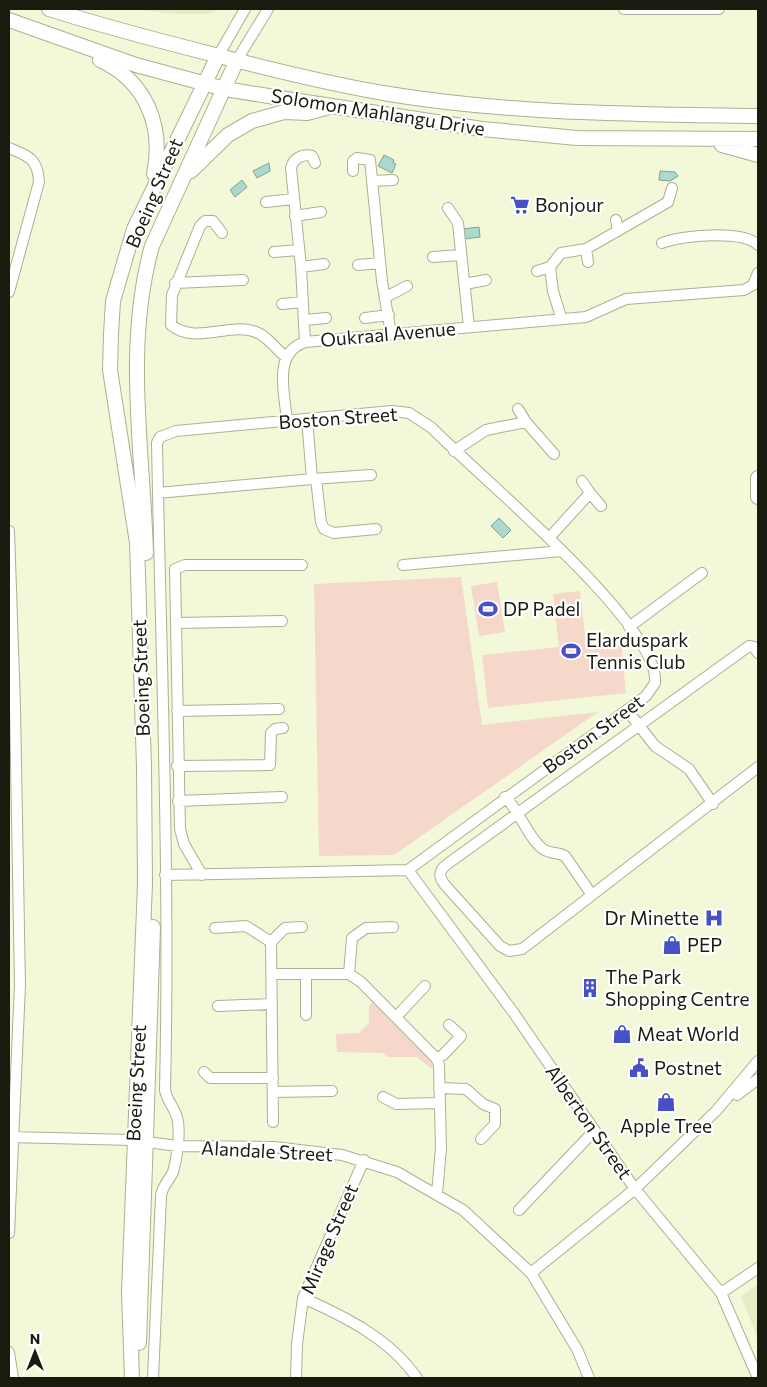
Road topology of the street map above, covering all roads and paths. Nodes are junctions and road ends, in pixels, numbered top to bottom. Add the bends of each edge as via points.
1 (49, 9) edge
2 (245, 9) edge
3 (268, 9) edge
4 (624, 9) edge
5 (719, 9) edge
6 (14, 22) edge
7 (218, 56) junction
8 (237, 60) junction
9 (204, 83) junction
10 (226, 89) junction
11 (333, 106) junction
12 (758, 110) edge
13 (736, 115) junction
14 (758, 116) edge
15 (697, 139) junction
16 (758, 139) edge
17 (9, 148) edge
18 (758, 155) edge
19 (315, 163) dead end
20 (352, 171) dead end
21 (186, 174) junction
22 (393, 180) dead end
23 (373, 181) junction
24 (672, 188) dead end
25 (151, 192) junction
26 (294, 199) junction
27 (266, 202) dead end
28 (448, 208) dead end
29 (321, 212) dead end
30 (295, 216) junction
31 (222, 233) dead end
32 (591, 243) junction
33 (662, 244) dead end
34 (758, 245) edge
35 (299, 250) junction
36 (274, 252) dead end
37 (461, 254) junction
38 (433, 257) dead end
39 (380, 262) junction
40 (588, 262) dead end
41 (324, 264) dead end
42 (358, 265) dead end
43 (301, 267) junction
44 (550, 267) junction
45 (537, 271) dead end
46 (758, 273) edge
47 (243, 280) dead end
48 (486, 280) dead end
49 (175, 283) junction
50 (465, 284) junction
51 (407, 286) dead end
52 (9, 292) edge
53 (386, 297) junction
54 (304, 302) junction
55 (282, 304) dead end
56 (389, 315) junction
57 (561, 317) junction
58 (326, 318) dead end
59 (365, 318) dead end
60 (305, 320) junction
61 (469, 327) junction
62 (391, 334) junction
63 (306, 342) junction
64 (286, 357) junction
65 (518, 409) dead end
66 (307, 419) junction
67 (287, 421) junction
68 (526, 422) junction
69 (157, 443) joint
70 (454, 451) junction
71 (554, 454) dead end
72 (371, 475) dead end
73 (758, 478) edge
74 (314, 479) junction
75 (582, 481) dead end
76 (158, 493) junction
77 (590, 494) junction
78 (758, 497) edge
79 (601, 506) dead end
80 (376, 529) dead end
81 (9, 531) edge
82 (549, 538) junction
83 (562, 551) junction
84 (403, 564) dead end
85 (302, 565) dead end
86 (702, 573) dead end
87 (282, 621) dead end
88 (176, 624) junction
89 (629, 627) junction
90 (758, 653) edge
91 (12, 707) edge
92 (279, 709) dead end
93 (627, 710) junction
94 (177, 711) junction
95 (640, 726) junction
96 (283, 728) dead end
97 (177, 766) junction
98 (758, 767) edge
99 (282, 797) dead end
100 (505, 798) junction
101 (178, 801) junction
102 (713, 804) junction
103 (517, 812) junction
104 (13, 845) edge
105 (408, 870) junction
106 (165, 875) junction
107 (202, 875) junction
108 (592, 895) junction
109 (302, 926) dead end
110 (393, 927) dead end
111 (215, 928) dead end
112 (270, 942) junction
113 (272, 974) junction
114 (306, 974) junction
115 (349, 974) junction
116 (9, 985) edge
117 (20, 985) junction
118 (426, 986) dead end
119 (272, 1004) junction
120 (218, 1006) dead end
121 (306, 1016) dead end
122 (396, 1017) junction
123 (448, 1025) dead end
124 (436, 1058) junction
125 (758, 1062) edge
126 (204, 1072) dead end
127 (272, 1078) junction
128 (758, 1079) edge
129 (439, 1088) junction
130 (332, 1091) dead end
131 (272, 1092) junction
132 (383, 1097) dead end
133 (440, 1103) junction
134 (716, 1111) junction
135 (273, 1122) dead end
136 (594, 1131) junction
137 (11, 1136) edge
138 (481, 1138) dead end
139 (139, 1140) junction
140 (177, 1146) junction
141 (364, 1160) junction
142 (635, 1189) junction
143 (437, 1194) junction
144 (519, 1210) dead end
145 (9, 1233) edge
146 (758, 1268) edge
147 (531, 1273) junction
148 (721, 1293) junction
149 (303, 1298) junction
150 (9, 1352) edge
151 (13, 1378) edge
152 (132, 1378) edge
153 (138, 1378) edge
154 (153, 1378) edge
155 (296, 1378) edge
156 (417, 1378) edge
157 (589, 1378) edge
158 (758, 1378) edge

1 - 7 main road, Solomon Mahlangu Drive
2 - 7 street, Boeing Street
3 - 8 street, Boeing Street
4 - 5 street
6 - 9 main road, Solomon Mahlangu Drive via 136,65
6 - 25 main road via 112,65 141,93 153,116 157,138
7 - 8 main road, Solomon Mahlangu Drive
7 - 9 main road, Boeing Street
8 - 10 main road, Boeing Street
8 - 13 main road, Solomon Mahlangu Drive via 310,79 390,94 505,108
9 - 10 main road, Solomon Mahlangu Drive
9 - 25 main road, Boeing Street
10 - 11 main road, Solomon Mahlangu Drive
10 - 21 main road, Boeing Street
11 - 15 main road, Solomon Mahlangu Drive via 482,129 577,138
11 - 21 main road via 252,120 228,135 194,170
12 - 13 main road
13 - 14 main road, Solomon Mahlangu Drive
15 - 16 main road, Solomon Mahlangu Drive
15 - 18 main road
17 - 52 street via 37,164 39,182
19 - 26 street via 314,158 308,155 292,164
20 - 23 street via 355,159 369,159
21 - 139 main road, Boeing Street via 152,246 144,273 138,318 153,876 153,947
22 - 23 street
23 - 39 street
24 - 32 street via 668,202 617,226
25 - 139 main road, Boeing Street via 134,229 114,302 110,361 137,543 145,883
26 - 27 street
26 - 30 street
28 - 37 street via 458,223
29 - 30 street
30 - 35 street
31 - 49 street via 214,221 202,223
32 - 40 street
32 - 44 street via 560,248
33 - 34 street via 683,237 737,236 751,239
35 - 36 street
35 - 43 street
37 - 38 street
37 - 50 street
39 - 42 street
39 - 53 street
41 - 43 street
43 - 54 street
44 - 45 street
44 - 57 street via 554,297
46 - 57 street, Oukraal Avenue via 753,285 744,290 626,299 592,316
47 - 49 street
48 - 50 street
49 - 64 street via 170,322 173,327 198,334 251,330 266,337
50 - 61 street
51 - 53 street
53 - 56 street
54 - 55 street
54 - 60 street
56 - 59 street
56 - 62 street
57 - 61 street, Oukraal Avenue
58 - 60 street
60 - 63 street
61 - 62 street, Oukraal Avenue
62 - 63 street, Oukraal Avenue
63 - 64 street, Oukraal Avenue
64 - 67 street via 283,373
65 - 68 street
66 - 67 street, Boston Street
66 - 70 street, Boston Street via 402,411 422,420
66 - 74 street
67 - 69 street, Boston Street via 170,431 162,434
68 - 70 street via 486,430
68 - 71 street
69 - 76 street, Boeing Street
70 - 82 street, Boston Street
72 - 74 street
73 - 78 main road
74 - 76 street
74 - 80 street via 324,529 334,533
75 - 77 street
76 - 106 street, Boeing Street
77 - 79 street
77 - 82 street
81 - 91 street
82 - 83 street, Boston Street
83 - 84 street
83 - 89 street, Boston Street via 602,590
85 - 88 street via 178,566 174,572
86 - 89 street
87 - 88 street
88 - 94 street
89 - 93 street, Boston Street via 653,662 656,676 646,696
90 - 95 street via 749,646
91 - 104 street
92 - 94 street
93 - 95 street
93 - 100 street, Boston Street
94 - 97 street
95 - 102 street via 654,746 689,769
95 - 103 street
96 - 97 street via 275,729 271,734 270,765
97 - 101 street
98 - 102 street
99 - 101 street
100 - 103 street
100 - 105 street, Boston Street
101 - 107 street via 181,838
102 - 108 street
103 - 108 street via 539,846 565,856
103 - 108 street via 440,870 439,876 500,946 509,951 522,949
104 - 117 street
105 - 107 street
105 - 136 street, Alberton Street via 513,1012
106 - 107 street
106 - 140 street, Boeing Street via 168,968 165,1090 177,1116
109 - 112 street via 285,928
110 - 115 street via 366,928 352,938
111 - 112 street via 246,926
112 - 113 street
113 - 114 street
113 - 119 street
114 - 115 street
114 - 121 street
115 - 122 street
116 - 117 street
117 - 137 street
118 - 122 street
119 - 120 street
119 - 127 street
122 - 124 street
123 - 124 street via 461,1036
124 - 129 street
125 - 134 street
126 - 127 street via 210,1078
127 - 131 street
128 - 134 street
129 - 133 street
129 - 138 street via 466,1089 483,1104 495,1109 495,1124
130 - 131 street
131 - 135 street
132 - 133 street via 396,1104
133 - 143 street
134 - 142 street
136 - 142 street, Alberton Street
136 - 144 street
137 - 139 street, Alandale Street
137 - 145 street
139 - 140 street, Alandale Street
139 - 152 main road, Boeing Street via 129,1293
139 - 153 main road, Boeing Street
140 - 141 street, Alandale Street via 274,1147
140 - 154 street, Boeing Street via 173,1172 160,1196
141 - 143 street, Alandale Street via 397,1172
141 - 149 street, Mirage Street
142 - 147 street
142 - 148 street, Alberton Street
143 - 147 street, Alandale Street via 484,1228
146 - 148 street
147 - 157 street, Alandale Street via 577,1349
148 - 158 street, Alberton Street
149 - 155 street, Mirage Street
149 - 156 street via 338,1313 382,1342
150 - 151 street

